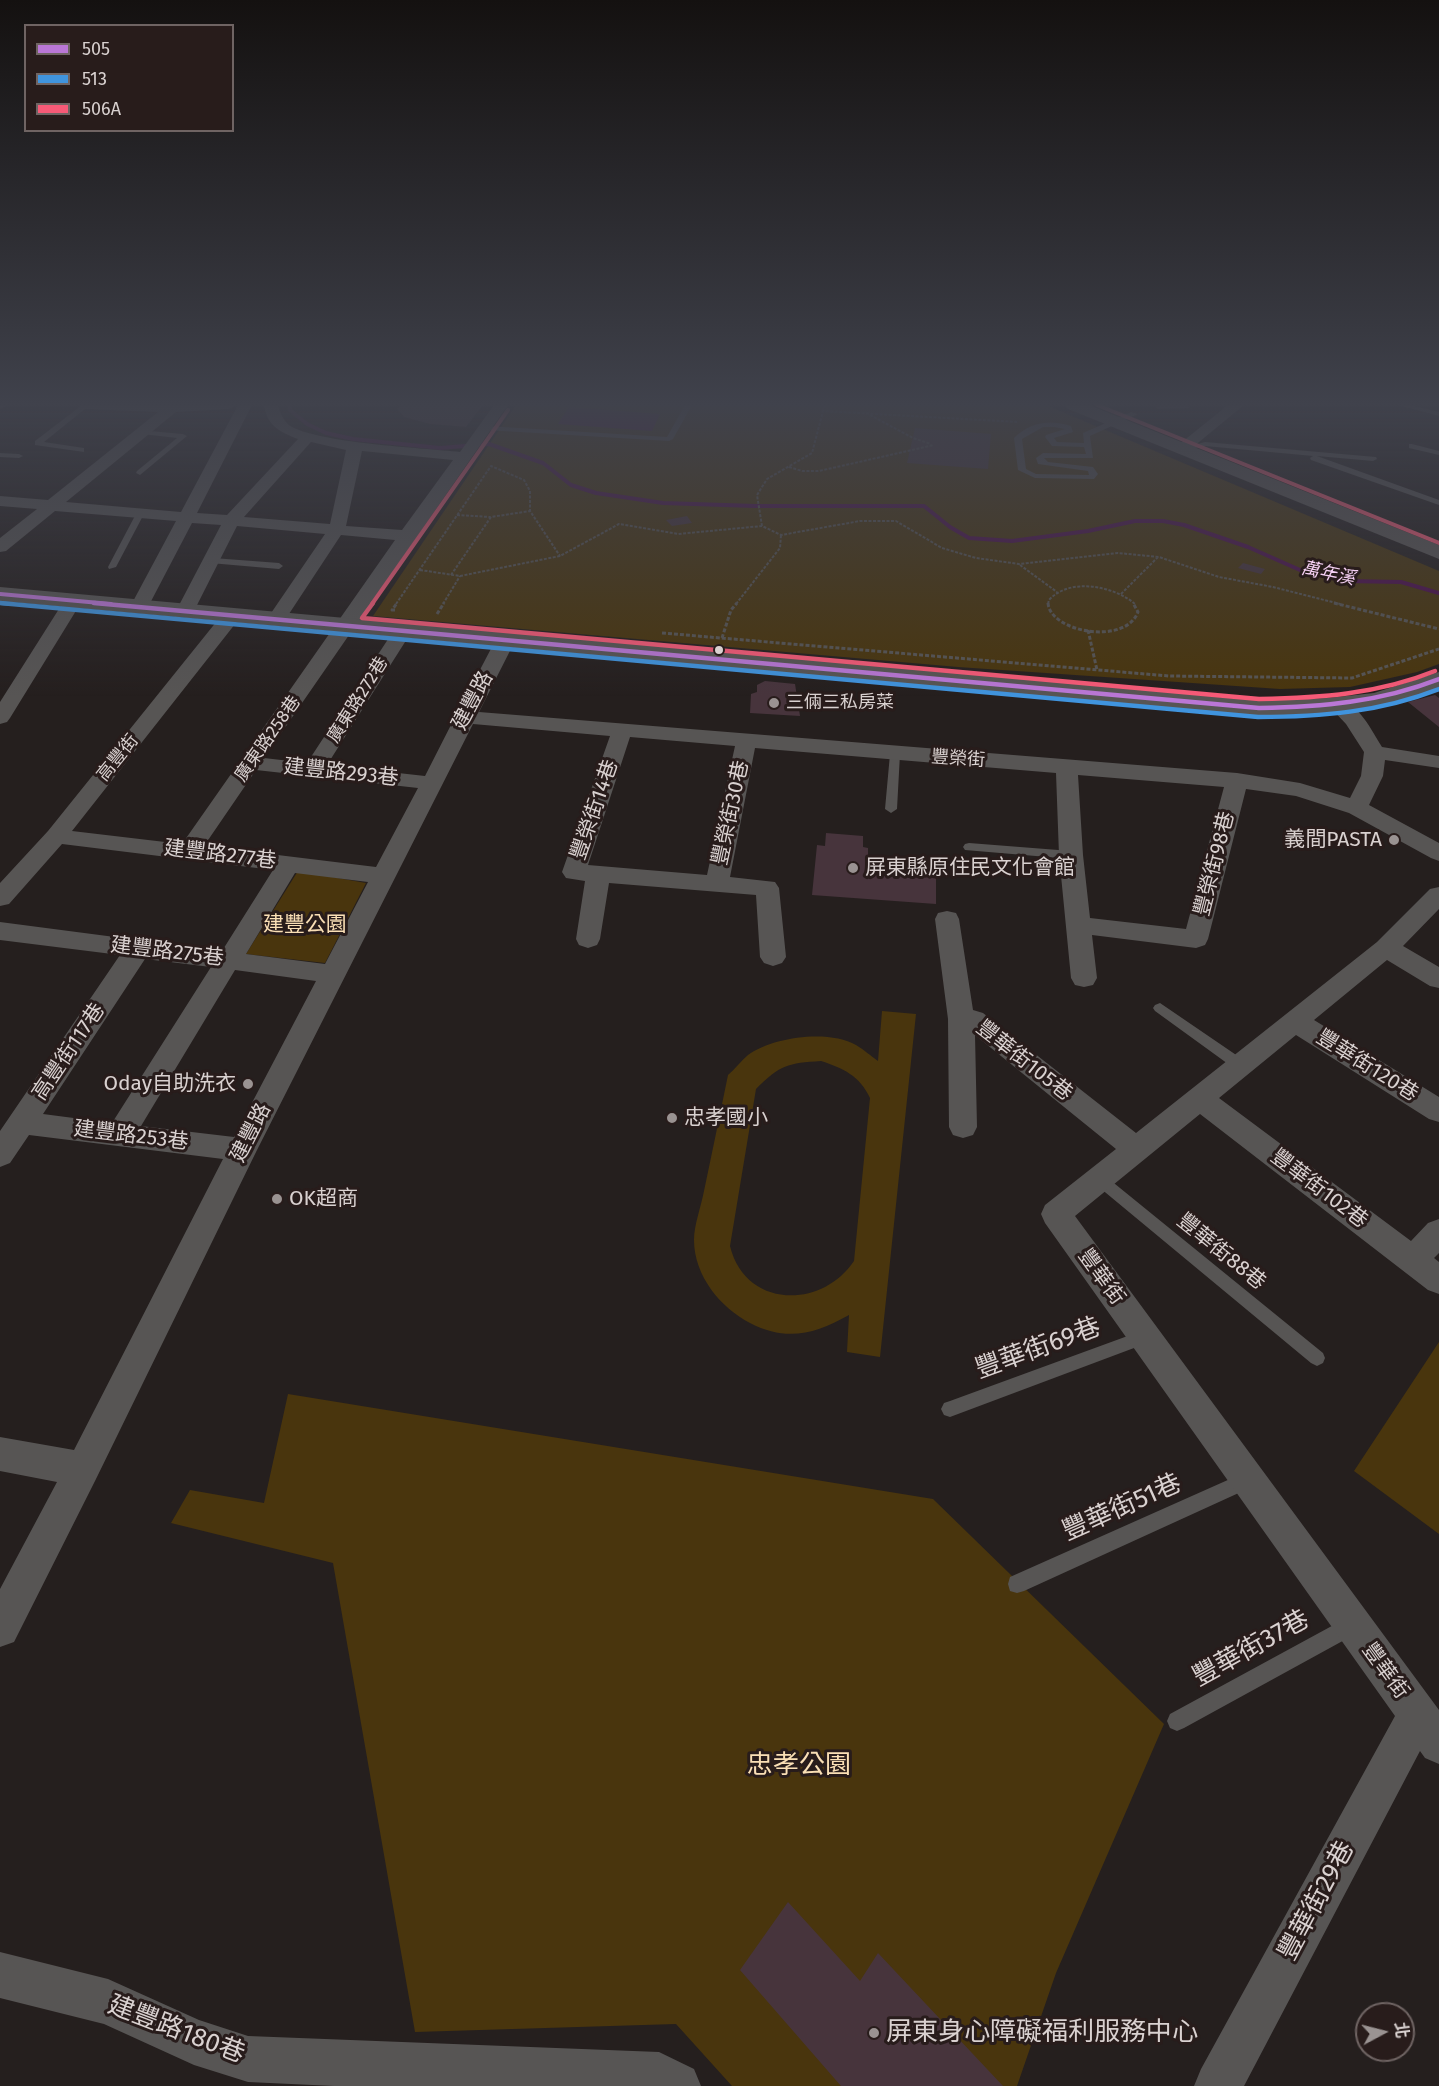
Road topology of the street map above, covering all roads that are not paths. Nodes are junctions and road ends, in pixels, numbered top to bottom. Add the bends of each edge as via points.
1 (17, 502) edge
2 (53, 502) edge
3 (193, 502) edge
4 (248, 502) edge
5 (343, 502) edge
6 (432, 502) edge
7 (1313, 502) edge
8 (50, 505) junction
9 (141, 512) junction
10 (186, 516) junction
11 (232, 520) junction
12 (337, 529) junction
13 (407, 536) junction
14 (0, 548) edge
15 (1439, 554) edge
16 (213, 561) junction
17 (279, 566) dead end
18 (112, 567) dead end
19 (0, 594) edge
20 (73, 601) junction
21 (139, 607) junction
22 (185, 611) junction
23 (232, 615) junction
24 (276, 620) junction
25 (403, 621) junction
26 (346, 626) junction
27 (505, 641) junction
28 (1439, 679) edge
29 (1339, 706) junction
30 (463, 717) junction
31 (0, 718) edge
32 (622, 731) junction
33 (746, 742) junction
34 (1375, 752) junction
35 (895, 754) junction
36 (1439, 762) edge
37 (252, 763) junction
38 (1067, 768) junction
39 (314, 769) junction
40 (1237, 780) junction
41 (431, 783) junction
42 (1357, 808) junction
43 (891, 809) dead end
44 (56, 836) junction
45 (969, 846) dead end
46 (189, 851) junction
47 (1439, 853) edge
48 (1071, 855) junction
49 (289, 863) junction
50 (598, 874) junction
51 (384, 876) junction
52 (717, 883) junction
53 (1439, 895) edge
54 (0, 898) edge
55 (946, 919) dead end
56 (1078, 925) junction
57 (0, 931) edge
58 (588, 939) dead end
59 (1386, 948) junction
60 (138, 949) junction
61 (773, 957) dead end
62 (228, 960) junction
63 (334, 974) junction
64 (1433, 976) edge
65 (1084, 978) dead end
66 (1439, 997) edge
67 (1160, 1008) dead end
68 (962, 1019) junction
69 (1295, 1021) junction
70 (1240, 1065) junction
71 (1199, 1098) junction
72 (1439, 1111) edge
73 (21, 1123) junction
74 (963, 1127) dead end
75 (120, 1135) junction
76 (1136, 1149) junction
77 (242, 1150) junction
78 (0, 1155) edge
79 (1099, 1179) junction
80 (1439, 1232) edge
81 (1412, 1260) junction
82 (1439, 1280) edge
83 (1144, 1337) junction
84 (1317, 1358) dead end
85 (950, 1409) dead end
86 (0, 1454) edge
87 (83, 1469) junction
88 (1248, 1480) junction
89 (1017, 1584) dead end
90 (1352, 1625) junction
91 (0, 1628) edge
92 (1177, 1721) dead end
93 (1428, 1730) edge
94 (0, 1975) edge
95 (334, 2075) edge
96 (677, 2086) edge
97 (1218, 2086) edge

1 - 8 street
2 - 8 street
3 - 10 street
4 - 11 street
5 - 12 street
6 - 13 street, 廣東路258巷
7 - 15 main road
8 - 9 street
8 - 14 street
9 - 10 street
9 - 18 lane
10 - 11 street
10 - 21 street
11 - 12 street
11 - 16 street
12 - 13 street
12 - 24 street
13 - 26 street, 廣東路258巷
16 - 17 lane
16 - 22 street
19 - 20 street
20 - 21 street
20 - 31 street
21 - 22 street
22 - 23 street
23 - 24 street
23 - 44 street, 高豐街
24 - 26 street
25 - 26 street
25 - 27 street
25 - 39 street, 廣東路272巷
26 - 37 street, 廣東路258巷
27 - 29 street via 1259,708
27 - 30 street, 建豐路
28 - 29 street via 1386,697
29 - 34 street via 1354,720
30 - 32 street, 豐榮街
30 - 41 street, 建豐路
32 - 33 street, 豐榮街
32 - 50 street, 豐榮街14巷 via 574,872
33 - 35 street, 豐榮街
33 - 52 street, 豐榮街30巷
34 - 36 street
34 - 42 street via 1372,776
35 - 38 street, 豐榮街
35 - 43 lane
37 - 39 street, 建豐路293巷
37 - 46 street, 廣東路258巷
38 - 40 street, 豐榮街
38 - 48 street
39 - 41 street, 建豐路293巷
40 - 42 street, 豐榮街 via 1300,790
40 - 56 street, 豐榮街98巷 via 1196,939
41 - 51 street, 建豐路
42 - 47 street, 豐榮街
44 - 46 street, 建豐路277巷
44 - 54 street, 高豐街
45 - 48 lane
46 - 49 street, 建豐路277巷
48 - 56 street
49 - 51 street, 建豐路277巷
49 - 62 street
50 - 52 street
50 - 58 street, 豐榮街14巷
51 - 63 street, 建豐路
52 - 61 street via 767,888
53 - 59 street, 豐華街
55 - 68 street, 豐華街105巷
56 - 65 street
57 - 60 street, 建豐路275巷
59 - 64 street
59 - 69 street, 豐華街
60 - 62 street, 建豐路275巷
60 - 73 street, 高豐街117巷
62 - 63 street, 建豐路275巷
62 - 75 street
63 - 77 street, 建豐路
64 - 66 street
67 - 70 lane
68 - 74 street
68 - 76 street, 豐華街105巷 via 974,1020
69 - 70 street, 豐華街
69 - 72 street, 豐華街120巷
70 - 71 street, 豐華街
71 - 76 street, 豐華街
71 - 81 street, 豐華街102巷
73 - 75 street, 建豐路253巷
73 - 78 street, 高豐街117巷
75 - 77 street, 建豐路253巷
76 - 79 street, 豐華街
77 - 87 street, 建豐路
79 - 83 street, 豐華街 via 1056,1214
79 - 84 lane, 豐華街88巷
80 - 81 street
81 - 82 street, 豐華街102巷
83 - 85 lane, 豐華街69巷
83 - 88 street, 豐華街
86 - 87 street
87 - 91 street, 建豐路
88 - 89 lane, 豐華街51巷
88 - 90 street, 豐華街
90 - 92 lane, 豐華街37巷
90 - 93 street, 豐華街
93 - 97 street, 豐華街29巷
94 - 95 street, 建豐路180巷 via 108,2002 194,2042 248,2059
95 - 96 street, 建豐路180巷 via 659,2076

